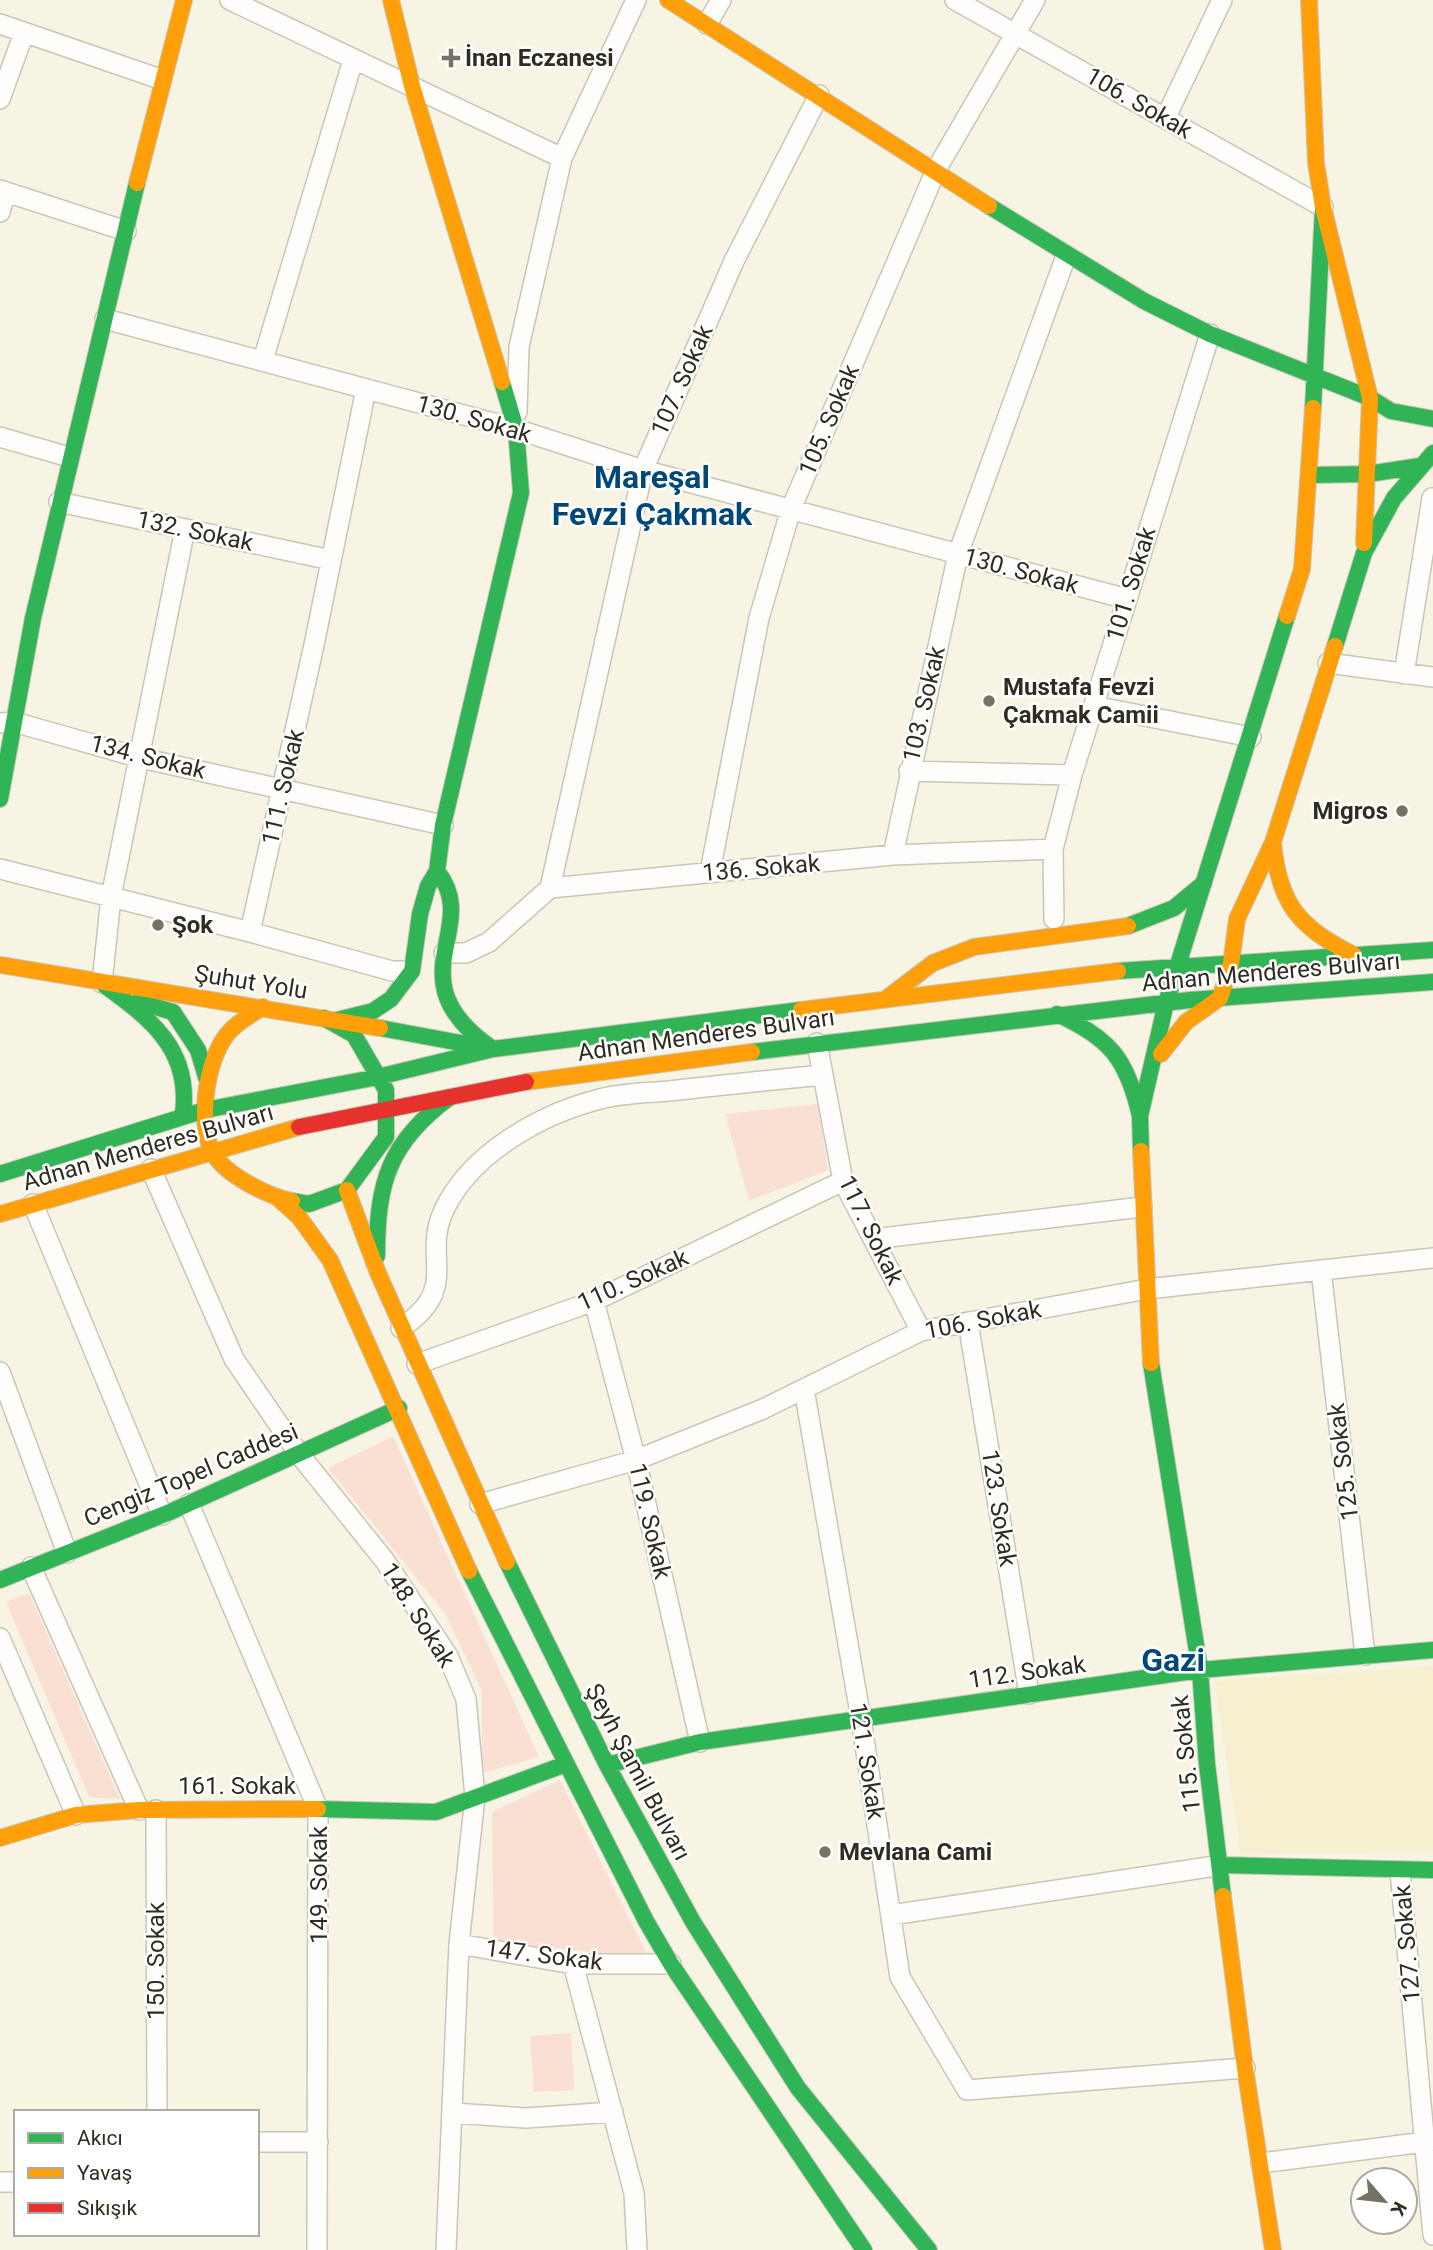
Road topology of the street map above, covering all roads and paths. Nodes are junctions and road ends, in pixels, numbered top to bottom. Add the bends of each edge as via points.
1 (184, 0) edge
2 (230, 0) edge
3 (391, 0) edge
4 (636, 0) edge
5 (668, 0) edge
6 (721, 0) edge
7 (955, 0) edge
8 (1035, 0) edge
9 (1222, 0) edge
10 (1309, 0) edge
11 (0, 24) edge
12 (707, 24) junction
13 (24, 33) junction
14 (1018, 34) junction
15 (353, 60) junction
16 (160, 79) junction
17 (412, 86) junction
18 (818, 95) junction
19 (0, 99) edge
20 (1166, 117) junction
21 (562, 158) junction
22 (936, 170) junction
23 (3, 191) edge
24 (1323, 206) junction
25 (0, 212) edge
26 (126, 231) junction
27 (1066, 256) junction
28 (105, 319) junction
29 (1209, 334) junction
30 (263, 360) junction
31 (1315, 378) junction
32 (366, 389) junction
33 (1370, 398) junction
34 (1433, 419) edge
35 (516, 429) junction
36 (0, 438) edge
37 (1433, 453) edge
38 (69, 457) junction
39 (1420, 466) junction
40 (643, 470) junction
41 (1368, 474) junction
42 (1311, 475) junction
43 (1432, 498) edge
44 (59, 502) junction
45 (791, 509) junction
46 (185, 528) junction
47 (1364, 553) junction
48 (958, 554) junction
49 (331, 560) junction
50 (1127, 599) junction
51 (1328, 663) junction
52 (1404, 674) junction
53 (1433, 677) edge
54 (1094, 706) junction
55 (7, 722) edge
56 (1251, 737) junction
57 (141, 758) junction
58 (909, 771) junction
59 (1072, 775) junction
60 (282, 789) junction
61 (0, 799) edge
62 (443, 825) junction
63 (1273, 842) junction
64 (1053, 849) junction
65 (893, 855) junction
66 (0, 869) edge
67 (438, 872) junction
68 (710, 872) junction
69 (1204, 883) junction
70 (550, 888) junction
71 (111, 897) junction
72 (1054, 919) dead end
73 (250, 932) junction
74 (1433, 950) edge
75 (444, 953) junction
76 (1354, 955) junction
77 (1231, 964) junction
78 (0, 965) edge
79 (1180, 967) junction
80 (404, 971) dead end
81 (1433, 982) edge
82 (102, 983) junction
83 (119, 996) junction
84 (887, 998) junction
85 (1220, 998) junction
86 (1166, 1003) junction
87 (263, 1007) junction
88 (1057, 1014) junction
89 (329, 1018) junction
90 (817, 1043) junction
91 (493, 1049) junction
92 (823, 1075) junction
93 (206, 1077) junction
94 (378, 1077) junction
95 (450, 1097) junction
96 (386, 1109) junction
97 (205, 1110) junction
98 (182, 1118) junction
99 (1140, 1121) junction
100 (212, 1152) junction
101 (151, 1169) junction
102 (0, 1174) edge
103 (843, 1181) junction
104 (254, 1187) junction
105 (347, 1190) junction
106 (278, 1198) junction
107 (33, 1204) junction
108 (309, 1204) junction
109 (1142, 1207) junction
110 (0, 1214) edge
111 (873, 1239) junction
112 (1433, 1258) edge
113 (330, 1260) junction
114 (1321, 1270) junction
115 (378, 1273) junction
116 (1147, 1289) junction
117 (594, 1301) junction
118 (968, 1322) junction
119 (401, 1328) junction
120 (921, 1331) junction
121 (417, 1364) junction
122 (0, 1372) edge
123 (804, 1389) junction
124 (399, 1408) junction
125 (299, 1454) junction
126 (636, 1460) junction
127 (189, 1504) junction
128 (480, 1504) junction
129 (162, 1515) junction
130 (67, 1553) junction
131 (32, 1567) junction
132 (0, 1580) edge
133 (0, 1639) edge
134 (1433, 1650) edge
135 (1365, 1655) junction
136 (1200, 1671) junction
137 (1030, 1694) junction
138 (861, 1719) junction
139 (700, 1742) junction
140 (566, 1764) junction
141 (607, 1765) junction
142 (475, 1797) junction
143 (318, 1809) junction
144 (147, 1810) junction
145 (76, 1815) junction
146 (0, 1838) edge
147 (1222, 1865) junction
148 (1433, 1870) edge
149 (1400, 1871) junction
150 (891, 1915) junction
151 (460, 1944) junction
152 (573, 1964) junction
153 (671, 1964) junction
154 (1245, 2068) junction
155 (157, 2110) edge
156 (613, 2112) junction
157 (454, 2113) junction
158 (259, 2142) edge
159 (318, 2142) junction
160 (1429, 2142) edge
161 (1261, 2163) junction
162 (847, 2225) junction
163 (1433, 2235) edge
164 (317, 2250) edge
165 (446, 2250) edge
166 (637, 2250) edge
167 (840, 2250) edge
168 (864, 2250) edge
169 (929, 2250) edge
170 (1273, 2250) edge

1 - 16 main road
2 - 15 street
3 - 17 main road
4 - 21 street
5 - 12 main road
6 - 12 street
7 - 14 street, 106. Sokak
8 - 14 street, 105. Sokak
9 - 20 street
10 - 24 main road via 1315,150
11 - 13 street
12 - 18 main road
13 - 16 street
13 - 19 street
14 - 20 street, 106. Sokak
14 - 22 street, 105. Sokak
15 - 17 street
15 - 30 street
16 - 26 main road
17 - 21 street
17 - 35 main road
18 - 22 main road
18 - 40 street, 107. Sokak via 734,261
20 - 24 street, 106. Sokak
21 - 35 street via 519,347
22 - 27 main road
22 - 45 street, 105. Sokak
23 - 25 street
23 - 26 street
24 - 31 main road via 1315,271
24 - 33 main road
26 - 28 main road
27 - 29 main road
27 - 48 street, 103. Sokak
28 - 30 street, 130. Sokak
28 - 38 main road
29 - 31 main road
29 - 50 street, 101. Sokak
30 - 32 street, 130. Sokak
31 - 33 main road
31 - 42 main road
32 - 35 street, 130. Sokak
32 - 49 street, 111. Sokak
33 - 34 main road via 1391,411
33 - 41 main road
35 - 40 street, 130. Sokak
35 - 62 main road via 521,493
36 - 38 street
37 - 39 main road
38 - 44 main road
39 - 41 main road
39 - 47 main road via 1394,498
40 - 45 street, 130. Sokak
40 - 70 street, 107. Sokak
41 - 42 main road
41 - 47 main road
42 - 56 main road via 1302,569
43 - 52 street
44 - 46 street, 132. Sokak
44 - 55 main road
45 - 48 street, 130. Sokak
45 - 68 street, 105. Sokak via 759,618
46 - 49 street, 132. Sokak
46 - 57 street
47 - 51 main road
48 - 50 street, 130. Sokak
48 - 58 street, 103. Sokak
49 - 60 street, 111. Sokak
50 - 54 street, 101. Sokak
51 - 52 street
51 - 63 main road
52 - 53 street
54 - 56 street
54 - 59 street, 101. Sokak
55 - 57 street, 134. Sokak
55 - 61 main road
56 - 69 main road
57 - 60 street, 134. Sokak
57 - 71 street
58 - 59 street
58 - 65 street, 103. Sokak
59 - 64 street, 101. Sokak
60 - 62 street, 134. Sokak
60 - 73 street, 111. Sokak
62 - 67 main road
63 - 76 main road via 1275,877 1282,895 1315,932
63 - 77 main road via 1237,919
64 - 65 street, 136. Sokak
64 - 72 street, 101. Sokak
65 - 68 street, 136. Sokak
66 - 71 street
67 - 75 main road via 446,878 451,900
67 - 89 main road via 423,899 412,971 405,982 373,1011
68 - 70 street, 136. Sokak
69 - 79 main road
69 - 84 main road via 1174,908 1130,926 974,947 933,963
70 - 75 street via 489,942 466,953
71 - 73 street
71 - 82 street
73 - 80 street
74 - 76 main road, Adnan Menderes Bulvarı
75 - 91 main road via 443,990 452,1013
76 - 77 main road, Adnan Menderes Bulvarı
77 - 79 main road, Adnan Menderes Bulvarı
77 - 85 main road
78 - 82 main road, Şuhut Yolu
79 - 84 main road, Adnan Menderes Bulvarı
79 - 86 main road
81 - 85 main road, Adnan Menderes Bulvarı
82 - 83 main road
82 - 87 main road, Şuhut Yolu
83 - 93 main road via 173,1013 198,1050
83 - 98 main road via 157,1029 175,1052 188,1096
84 - 91 main road, Adnan Menderes Bulvarı
85 - 86 main road, Adnan Menderes Bulvarı
85 - 99 main road, 115. Sokak via 1186,1018 1170,1037 1158,1060
86 - 88 main road, Adnan Menderes Bulvarı
86 - 99 main road
87 - 89 main road, Şuhut Yolu
87 - 93 main road via 230,1030
88 - 90 main road, Adnan Menderes Bulvarı
88 - 99 main road via 1100,1034 1113,1049 1133,1083
89 - 91 main road, Şuhut Yolu
89 - 94 main road via 354,1035
90 - 92 street, 117. Sokak
90 - 95 main road, Adnan Menderes Bulvarı via 532,1081
91 - 94 main road, Adnan Menderes Bulvarı
92 - 103 street, 117. Sokak
92 - 119 street via 602,1098 561,1111 524,1132 483,1158 464,1177 443,1211 432,1299
93 - 97 main road
94 - 96 main road via 386,1090
94 - 97 main road, Adnan Menderes Bulvarı
95 - 96 main road, Adnan Menderes Bulvarı
95 - 115 main road via 415,1122 385,1170 376,1236
96 - 100 main road, Adnan Menderes Bulvarı via 313,1123
96 - 105 main road via 386,1137
97 - 98 main road, Adnan Menderes Bulvarı
97 - 100 main road
98 - 102 main road, Adnan Menderes Bulvarı
99 - 109 main road, 115. Sokak
100 - 101 main road, Adnan Menderes Bulvarı
100 - 104 main road
101 - 104 main road via 189,1169
101 - 107 main road, Adnan Menderes Bulvarı
101 - 125 street, 148. Sokak via 234,1359
103 - 111 street, 117. Sokak
103 - 117 street, 110. Sokak
104 - 106 main road
105 - 108 main road
105 - 115 main road, Şeyh Şamil Bulvarı
106 - 108 main road
106 - 113 main road via 299,1217
107 - 110 main road, Adnan Menderes Bulvarı
107 - 129 street
108 - 113 main road
109 - 111 street
109 - 116 main road, 115. Sokak
111 - 120 street, 117. Sokak
112 - 114 street, 106. Sokak
113 - 124 main road
114 - 116 street, 106. Sokak
114 - 135 street, 125. Sokak
115 - 119 main road, Şeyh Şamil Bulvarı
116 - 118 street, 106. Sokak
116 - 136 main road, 115. Sokak via 1150,1359
117 - 121 street, 110. Sokak
117 - 126 street, 119. Sokak
118 - 120 street, 106. Sokak
118 - 137 street, 123. Sokak
119 - 121 main road, Şeyh Şamil Bulvarı
120 - 123 street, 106. Sokak
121 - 128 main road, Şeyh Şamil Bulvarı
122 - 130 street
123 - 126 street, 106. Sokak
123 - 138 street, 121. Sokak
124 - 125 main road, Cengiz Topel Caddesi
124 - 140 main road via 485,1606
125 - 127 main road, Cengiz Topel Caddesi
125 - 142 street, 148. Sokak via 385,1561 448,1656 466,1699
126 - 128 street, 106. Sokak
126 - 139 street, 119. Sokak
127 - 129 main road, Cengiz Topel Caddesi
127 - 143 street, 149. Sokak
128 - 141 main road, Şeyh Şamil Bulvarı
129 - 130 main road, Cengiz Topel Caddesi
130 - 131 main road, Cengiz Topel Caddesi
131 - 132 main road, Cengiz Topel Caddesi
131 - 144 street
133 - 145 street
134 - 135 main road, 112. Sokak
135 - 136 main road, 112. Sokak
136 - 137 main road, 112. Sokak
136 - 147 main road, 115. Sokak via 1207,1764
137 - 138 main road, 112. Sokak
138 - 139 main road, 112. Sokak
138 - 150 street, 121. Sokak
139 - 141 main road, 112. Sokak
140 - 142 main road, 161. Sokak
140 - 153 main road
141 - 169 main road, Şeyh Şamil Bulvarı via 693,1922 798,2088
142 - 143 main road, 161. Sokak via 436,1812
142 - 151 street, 148. Sokak
143 - 144 main road, 161. Sokak
143 - 159 street, 149. Sokak
144 - 145 main road, 161. Sokak
144 - 155 street, 150. Sokak
145 - 146 main road, 161. Sokak
147 - 149 main road
147 - 150 street
147 - 154 main road, 115. Sokak
148 - 149 main road
149 - 160 street, 127. Sokak
150 - 154 street, 121. Sokak via 900,1977 967,2090
151 - 152 street, 147. Sokak
151 - 157 street, 148. Sokak
152 - 153 street, 147. Sokak
152 - 156 street
153 - 162 main road
154 - 161 main road, 115. Sokak
156 - 157 street via 526,2118
156 - 166 street via 634,2193
157 - 165 street, 148. Sokak
158 - 159 street
159 - 164 street, 149. Sokak
160 - 161 street
160 - 163 street, 127. Sokak
161 - 170 main road, 115. Sokak
162 - 167 main road
162 - 168 main road

